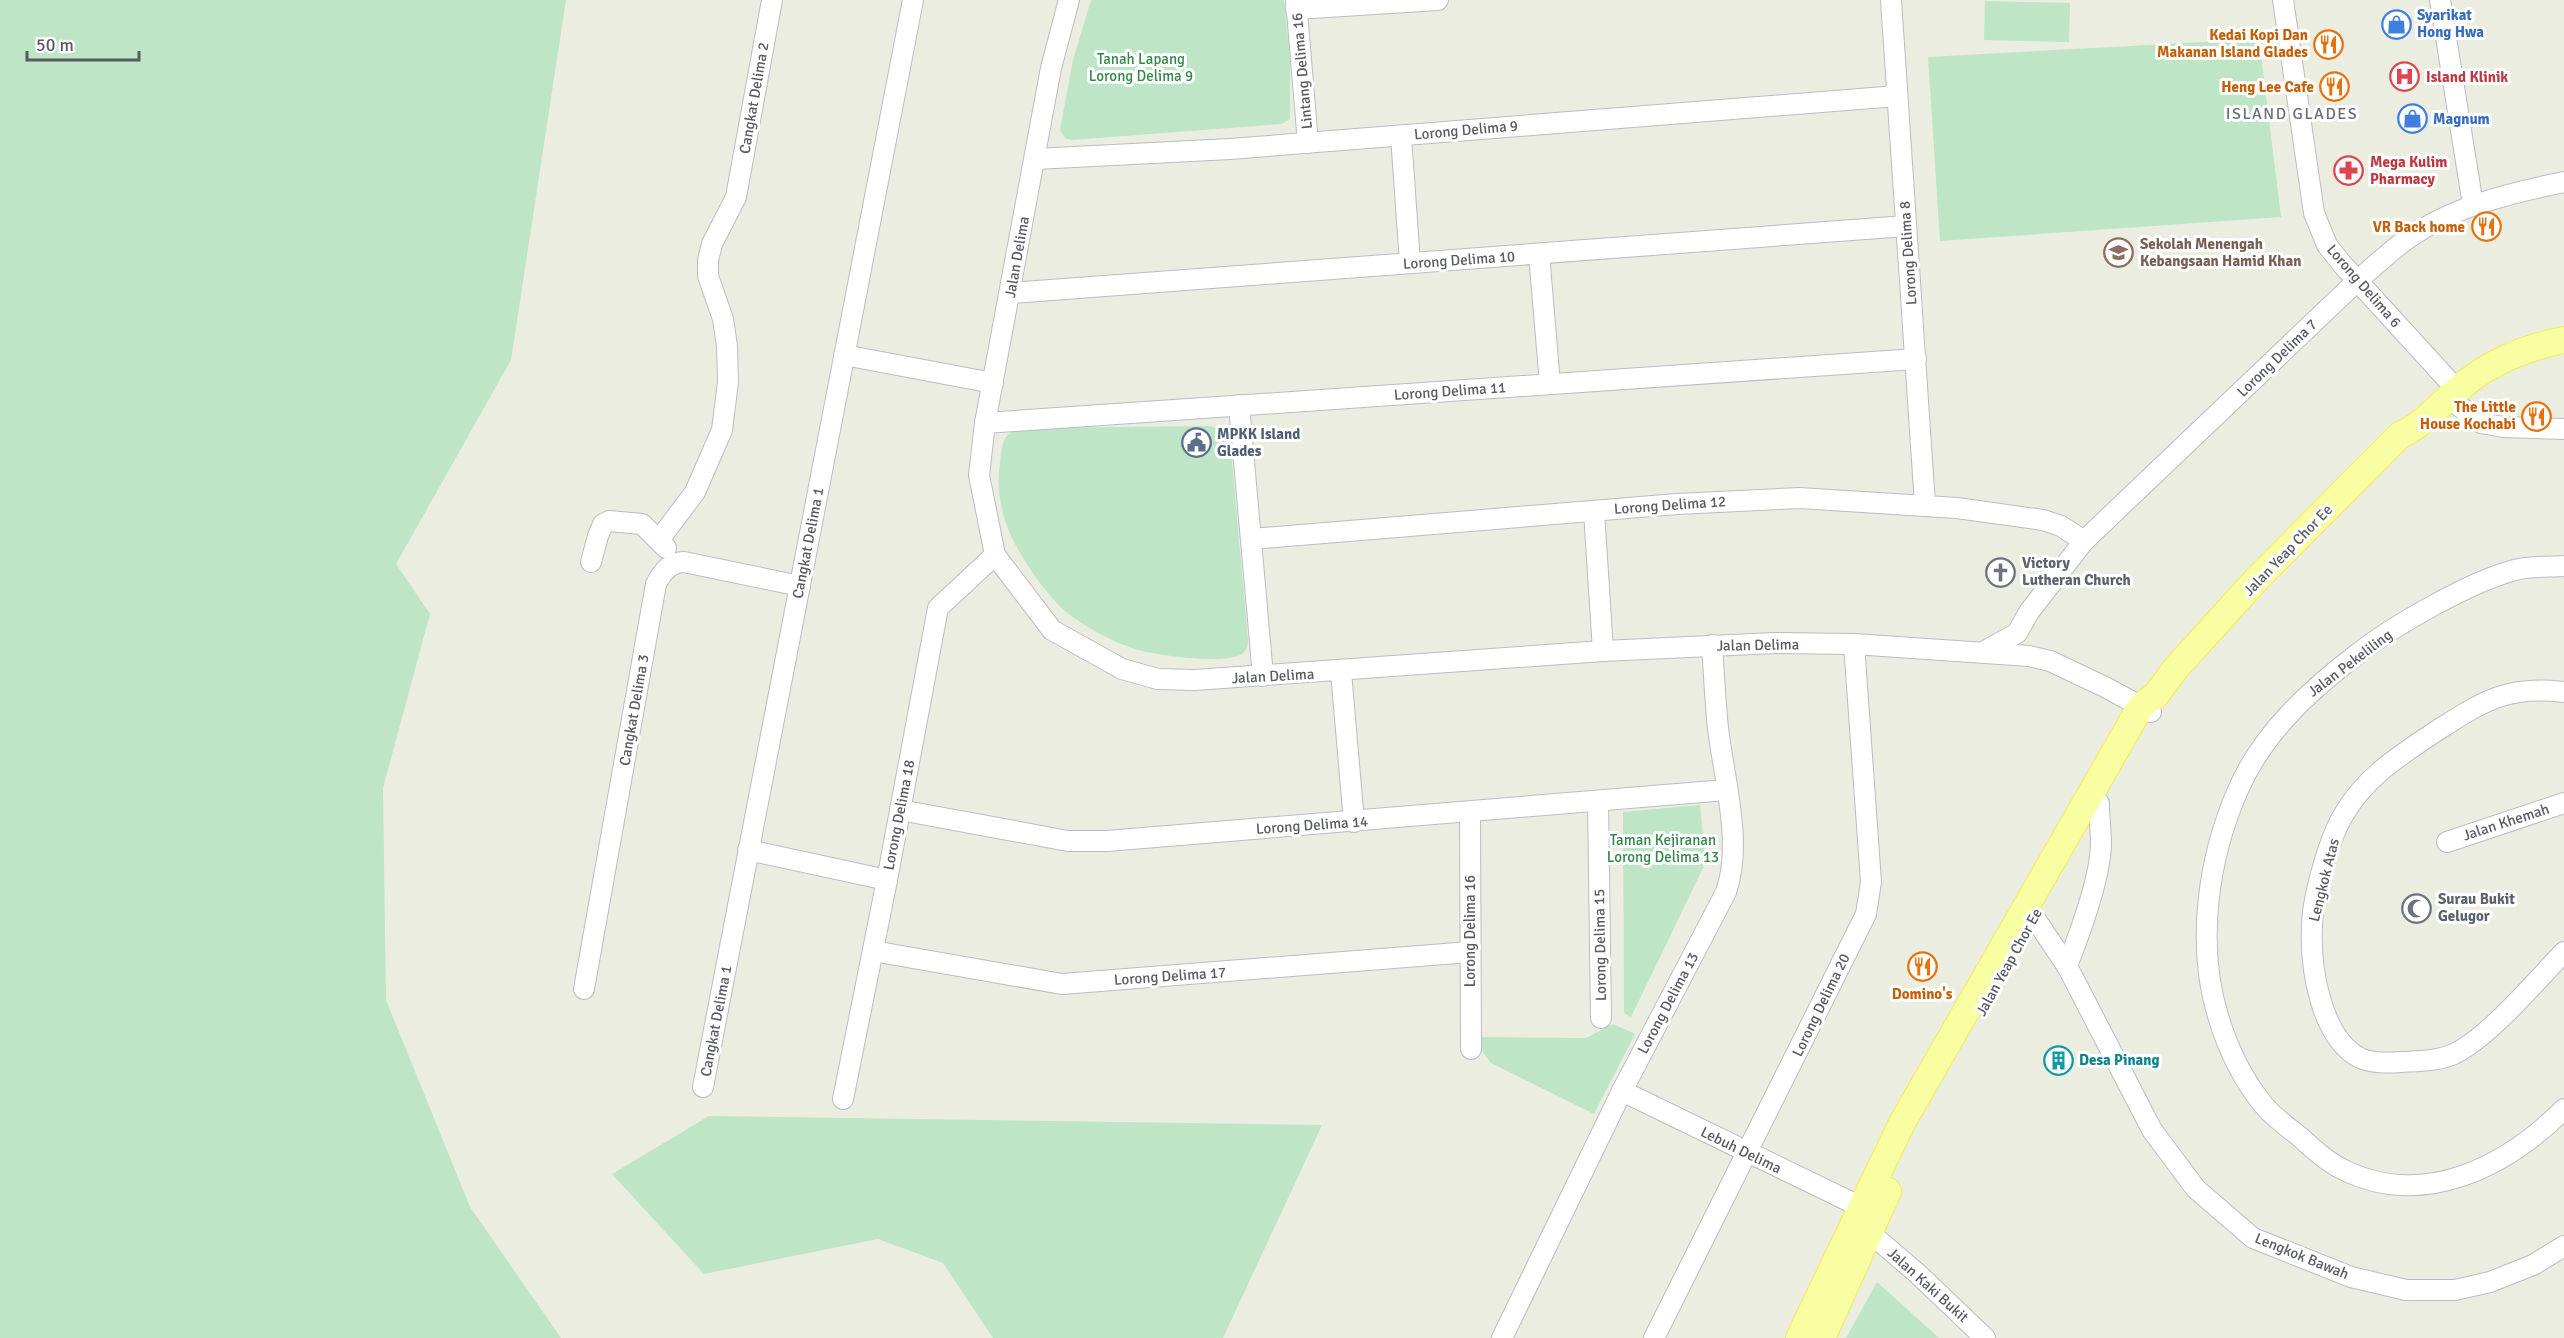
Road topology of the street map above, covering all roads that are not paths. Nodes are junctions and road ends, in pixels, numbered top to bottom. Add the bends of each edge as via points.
1 (772, 0) edge
2 (913, 0) edge
3 (1070, 0) edge
4 (1438, 0) edge
5 (1891, 0) edge
6 (2283, 0) edge
7 (2440, 0) edge
8 (1296, 4) edge
9 (1897, 96) junction
10 (1401, 135) junction
11 (1308, 143) junction
12 (1035, 159) junction
13 (2564, 182) edge
14 (2473, 205) junction
15 (1906, 226) junction
16 (1539, 254) junction
17 (1410, 263) junction
18 (2357, 281) junction
19 (1011, 293) junction
20 (2564, 328) edge
21 (2564, 340) edge
22 (844, 355) junction
23 (1916, 359) junction
24 (993, 383) junction
25 (1550, 384) junction
26 (2448, 389) junction
27 (1239, 405) junction
28 (985, 423) junction
29 (2564, 429) edge
30 (1925, 505) junction
31 (1594, 511) junction
32 (1251, 539) junction
33 (659, 540) junction
34 (2084, 541) junction
35 (995, 555) junction
36 (591, 562) dead end
37 (677, 562) junction
38 (2564, 566) edge
39 (800, 586) junction
40 (2037, 603) junction
41 (1854, 644) junction
42 (1712, 645) junction
43 (1603, 651) junction
44 (1984, 652) junction
45 (2029, 656) junction
46 (1341, 672) junction
47 (1263, 676) junction
48 (2564, 692) edge
49 (2149, 704) junction
50 (1726, 790) junction
51 (1598, 801) junction
52 (2098, 803) junction
53 (2564, 803) edge
54 (900, 810) junction
55 (1470, 812) junction
56 (1354, 822) junction
57 (2447, 842) dead end
58 (748, 850) junction
59 (887, 880) junction
60 (2030, 913) junction
61 (873, 951) junction
62 (1470, 952) junction
63 (2564, 952) edge
64 (2067, 966) junction
65 (584, 989) dead end
66 (1601, 1018) dead end
67 (1471, 1049) dead end
68 (703, 1087) dead end
69 (1622, 1091) junction
70 (843, 1099) dead end
71 (2564, 1109) edge
72 (1748, 1153) junction
73 (1861, 1207) junction
74 (1869, 1232) junction
75 (2564, 1245) edge
76 (1502, 1338) edge
77 (1654, 1338) edge
78 (1798, 1338) edge
79 (1822, 1338) edge
80 (1985, 1338) edge

1 - 33 street, Cangkat Delima 2 via 736,197 708,260 708,276 723,319 727,346 728,382 722,430 695,492
2 - 22 street, Cangkat Delima 1
3 - 12 street, Jalan Delima via 1051,68
4 - 8 street
5 - 9 street, Lorong Delima 8
6 - 18 street, Lorong Delima 6 via 2314,213 2327,245
7 - 14 street
8 - 11 street, Lintang Delima 16
9 - 10 street, Lorong Delima 9
9 - 15 street, Lorong Delima 8
10 - 11 street, Lorong Delima 9
10 - 17 street
11 - 12 street, Lorong Delima 9
12 - 19 street, Jalan Delima
13 - 14 street, Lorong Delima 7
14 - 18 street, Lorong Delima 7 via 2400,244
15 - 16 street, Lorong Delima 10
15 - 23 street, Lorong Delima 8
16 - 17 street, Lorong Delima 10
16 - 25 street
17 - 19 street, Lorong Delima 10
18 - 26 street, Lorong Delima 6
18 - 34 street, Lorong Delima 7
19 - 24 street, Jalan Delima
20 - 26 main road, Jalan Yeap Chor Ee via 2489,351
21 - 26 main road, Jalan Yeap Chor Ee via 2511,354
22 - 24 street
22 - 39 street, Cangkat Delima 1
23 - 25 street, Lorong Delima 11
23 - 30 street, Lorong Delima 8
24 - 28 street, Jalan Delima
25 - 27 street, Lorong Delima 11
26 - 29 street, Lorong Delima 6 via 2481,423
26 - 49 main road, Jalan Yeap Chor Ee via 2419,427 2400,435 2256,580
27 - 28 street, Lorong Delima 11
27 - 32 street
28 - 35 street, Jalan Delima via 980,475
30 - 31 street, Lorong Delima 12 via 1799,498
30 - 34 street, Lorong Delima 12 via 2043,520
31 - 32 street, Lorong Delima 12
31 - 43 street
32 - 47 street
33 - 36 street via 642,524 609,521 603,524
33 - 37 street
34 - 40 street, Lorong Delima 7
35 - 47 street, Jalan Delima via 1052,630 1122,669 1176,680
35 - 54 street, Lorong Delima 18 via 938,608
37 - 39 street
37 - 65 street, Cangkat Delima 3 via 664,571 656,584
38 - 71 street, Jalan Pekeliling via 2516,570 2467,589 2378,638 2315,687 2263,747 2238,788 2221,835 2207,929 2211,986 2218,1015 2242,1074 2263,1105 2342,1169 2399,1186 2421,1186 2468,1175 2514,1152
39 - 58 street, Cangkat Delima 1
40 - 44 street, Lorong Delima 7 via 2017,633
40 - 45 street, Lorong Delima 7
41 - 42 street, Jalan Delima
41 - 44 street, Jalan Delima
41 - 72 street, Lorong Delima 20 via 1872,892 1866,914
42 - 43 street, Jalan Delima
42 - 50 street, Lorong Delima 13
43 - 46 street, Jalan Delima
44 - 45 street, Jalan Delima
45 - 49 street, Jalan Delima via 2050,661
46 - 47 street, Jalan Delima
46 - 56 street
48 - 63 street, Lengkok Atas via 2534,688 2490,699 2383,767 2342,815 2326,859 2312,925 2313,959 2327,1019 2343,1046 2362,1059 2388,1063 2426,1061 2453,1054 2477,1040
49 - 52 main road, Jalan Yeap Chor Ee
49 - 60 main road, Jalan Yeap Chor Ee
50 - 51 street, Lorong Delima 14
50 - 69 street, Lorong Delima 13 via 1733,857 1726,892
51 - 55 street, Lorong Delima 14
51 - 66 street, Lorong Delima 15
52 - 60 main road, Jalan Yeap Chor Ee
52 - 64 street via 2098,862
53 - 57 street, Jalan Khemah
54 - 56 street, Lorong Delima 14 via 1068,842
54 - 59 street, Lorong Delima 18
55 - 56 street, Lorong Delima 14
55 - 62 street, Lorong Delima 16
58 - 59 street
58 - 68 street, Cangkat Delima 1
59 - 61 street, Lorong Delima 18
60 - 64 street, Lengkok Bawah
60 - 73 main road, Jalan Yeap Chor Ee via 1902,1123
60 - 74 main road, Jalan Yeap Chor Ee via 1916,1132
61 - 62 street, Lorong Delima 17 via 1062,984
61 - 70 street, Lorong Delima 18
62 - 67 street, Lorong Delima 16
64 - 75 street, Lengkok Bawah via 2152,1130 2196,1189 2253,1238 2351,1277 2406,1290 2455,1290 2490,1282 2533,1265
69 - 72 street, Lebuh Delima
69 - 76 street, Lorong Delima 13
72 - 73 street, Lebuh Delima
72 - 77 street, Lorong Delima 20
73 - 78 main road, Jalan Yeap Chor Ee
74 - 79 main road, Jalan Yeap Chor Ee
74 - 80 street, Jalan Kaki Bukit

